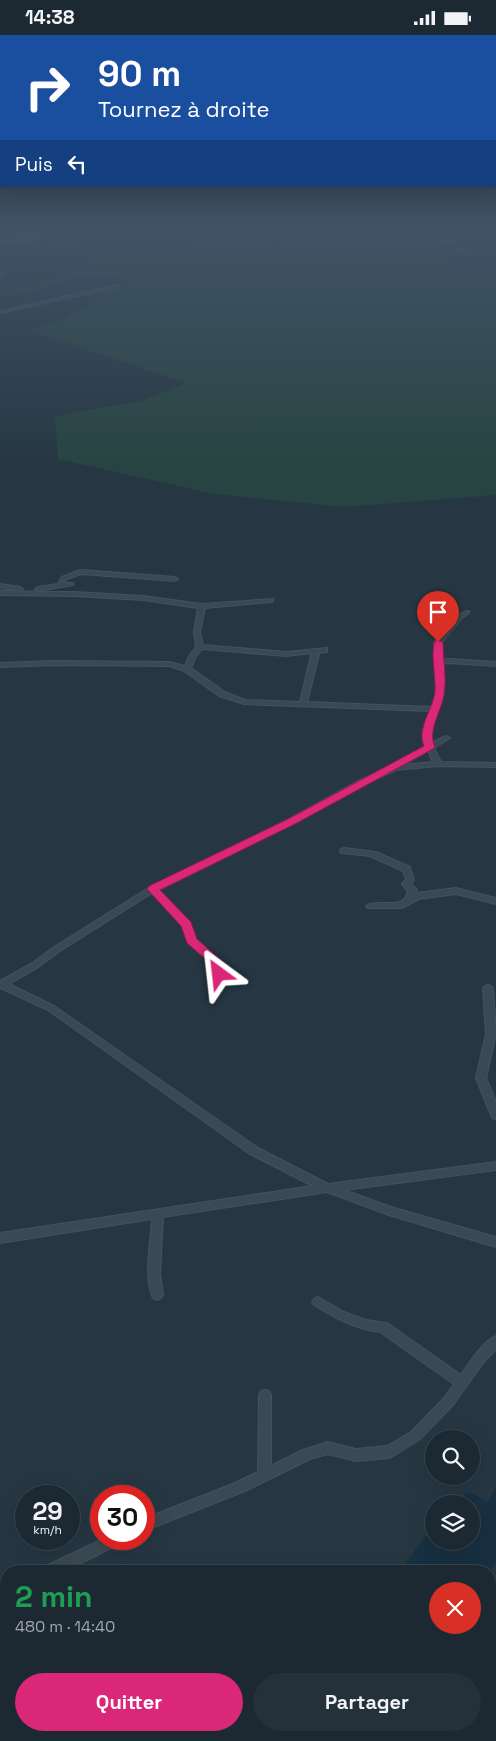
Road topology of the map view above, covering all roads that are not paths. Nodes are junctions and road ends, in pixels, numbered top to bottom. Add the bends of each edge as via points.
1 (175, 579) dead end
2 (71, 584) dead end
3 (0, 586) edge
4 (61, 586) junction
5 (0, 593) edge
6 (270, 600) dead end
7 (202, 606) junction
8 (468, 612) dead end
9 (200, 647) junction
10 (324, 650) dead end
11 (315, 655) dead end
12 (438, 663) junction
13 (496, 664) edge
14 (0, 665) edge
15 (187, 669) junction
16 (304, 705) junction
17 (435, 709) junction
18 (446, 738) dead end
19 (430, 747) junction
20 (438, 764) junction
21 (496, 765) edge
22 (394, 768) junction
23 (344, 851) dead end
24 (153, 889) junction
25 (409, 900) junction
26 (496, 901) edge
27 (370, 906) dead end
28 (219, 974) dead end
29 (0, 984) edge
30 (488, 988) dead end
31 (496, 1115) edge
32 (496, 1165) edge
33 (327, 1188) junction
34 (158, 1215) junction
35 (0, 1238) edge
36 (496, 1242) edge
37 (157, 1295) dead end
38 (318, 1302) dead end
39 (496, 1341) edge
40 (462, 1382) junction
41 (266, 1395) dead end
42 (264, 1475) junction
43 (155, 1521) edge
44 (94, 1550) edge
45 (63, 1565) edge

1 - 4 street via 80,572 64,578
2 - 4 street
3 - 4 street via 38,589
5 - 7 street via 143,598
6 - 7 street
7 - 9 street via 197,632
8 - 12 street via 438,642
9 - 10 street via 286,654
9 - 15 street
11 - 16 street
12 - 13 street
12 - 17 street via 440,694
14 - 15 street via 169,664
15 - 16 street via 222,694 244,702
16 - 17 street
17 - 19 street via 427,742
18 - 19 street
19 - 20 street
19 - 22 street
20 - 21 street
20 - 22 street
22 - 24 street
23 - 25 street via 372,853 407,869 410,880 406,884 413,890
24 - 28 street via 187,925 191,940 218,964
24 - 29 street via 34,966
25 - 26 street via 456,891
25 - 27 street via 402,905
29 - 33 street via 51,1008 254,1151
30 - 31 street via 491,1035 481,1078
32 - 33 street
33 - 34 street
33 - 36 street via 389,1211
34 - 35 street
34 - 37 street via 154,1274
38 - 40 street via 340,1315 366,1325 383,1327
39 - 40 street
40 - 42 street via 449,1401 415,1435 389,1452 356,1455 328,1448 307,1453
41 - 42 street
42 - 43 street
44 - 45 street

